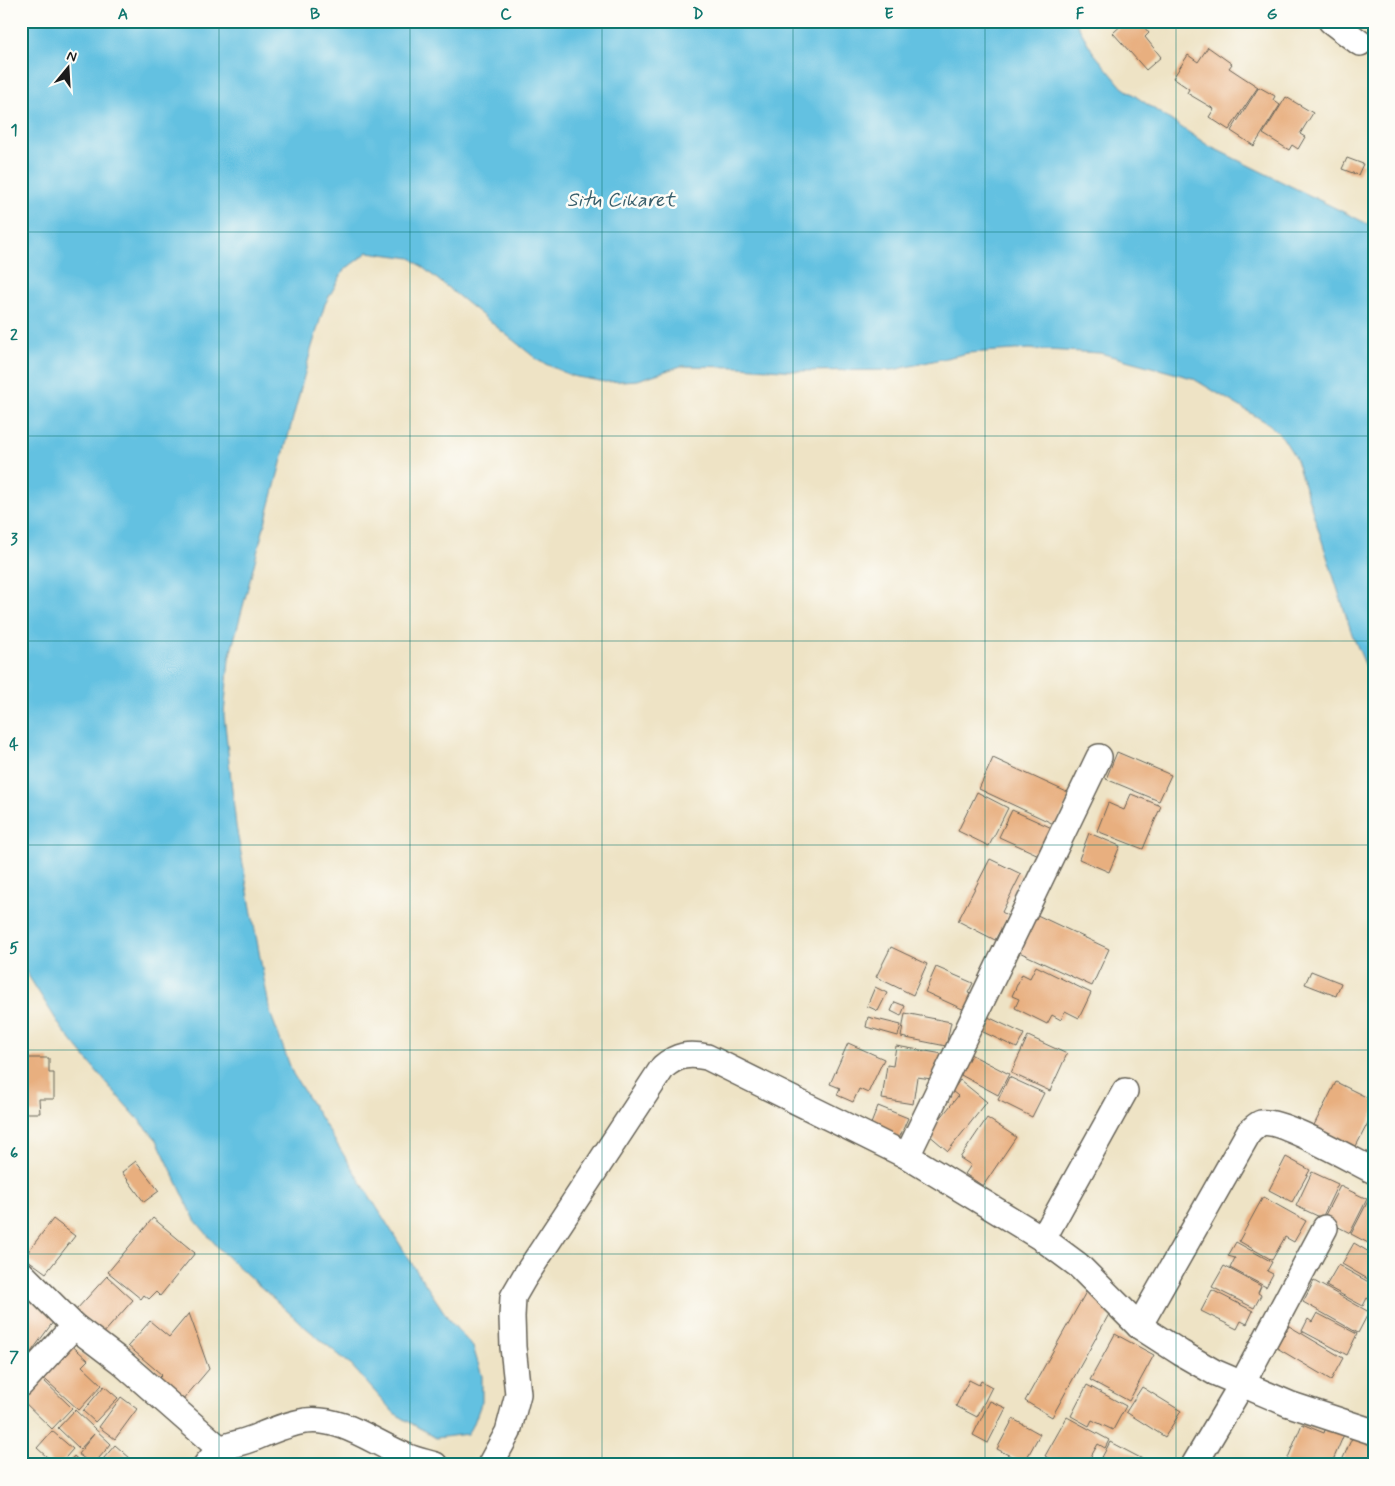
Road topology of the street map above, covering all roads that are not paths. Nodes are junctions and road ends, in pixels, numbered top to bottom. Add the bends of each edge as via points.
1 (1331, 21) edge
2 (1360, 43) dead end
3 (1100, 757) dead end
4 (1125, 1091) dead end
5 (907, 1156) junction
6 (1374, 1171) edge
7 (1325, 1228) dead end
8 (1043, 1239) junction
9 (21, 1273) edge
10 (74, 1326) junction
11 (1139, 1326) junction
12 (21, 1384) edge
13 (1242, 1384) junction
14 (1374, 1432) edge
15 (213, 1456) edge
16 (435, 1465) edge
17 (490, 1465) edge
18 (1194, 1465) edge

1 - 2 street
3 - 5 street
4 - 8 street
5 - 8 street
5 - 17 street via 707,1057 691,1054 673,1058 663,1067 513,1297 513,1347 518,1394 508,1432
6 - 11 street via 1321,1143 1271,1123 1260,1123 1248,1132
7 - 13 street
8 - 11 street via 1078,1265
9 - 10 street
10 - 12 street
10 - 15 street via 120,1361
11 - 13 street via 1181,1353
13 - 14 street via 1289,1404
13 - 18 street
15 - 16 street via 284,1426 307,1421 327,1422 359,1433 406,1456

